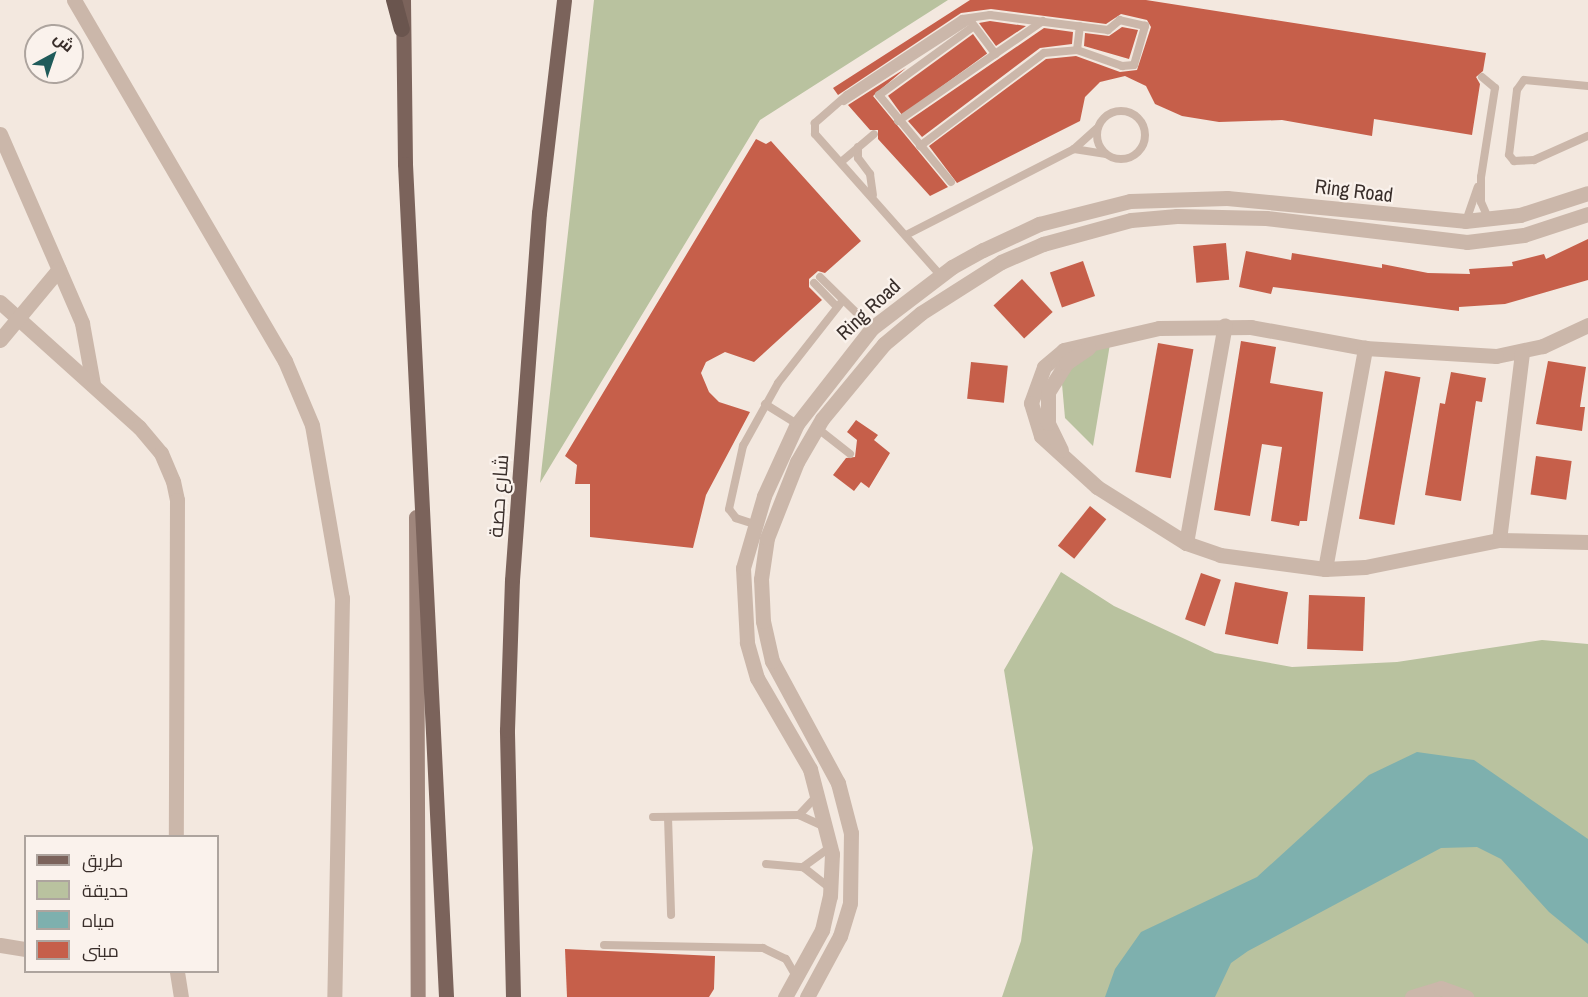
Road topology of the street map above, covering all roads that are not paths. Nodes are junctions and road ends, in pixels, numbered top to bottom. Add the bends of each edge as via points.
1 (74, 0) edge
2 (394, 0) edge
3 (403, 0) edge
4 (564, 0) edge
5 (970, 21) junction
6 (1043, 21) junction
7 (1080, 26) junction
8 (402, 29) junction
9 (1077, 50) junction
10 (995, 54) junction
11 (1482, 77) dead end
12 (1588, 86) edge
13 (898, 121) junction
14 (1098, 128) junction
15 (0, 134) edge
16 (874, 134) dead end
17 (1588, 136) edge
18 (920, 146) junction
19 (858, 147) junction
20 (1074, 149) junction
21 (1105, 154) junction
22 (841, 162) junction
23 (1481, 177) junction
24 (951, 182) dead end
25 (1588, 193) edge
26 (873, 195) junction
27 (1588, 214) edge
28 (1488, 219) junction
29 (1465, 221) junction
30 (908, 234) junction
31 (59, 269) junction
32 (940, 276) junction
33 (817, 280) dead end
34 (0, 302) edge
35 (840, 303) junction
36 (20, 315) junction
37 (1225, 325) junction
38 (1588, 325) edge
39 (872, 328) junction
40 (0, 340) edge
41 (1365, 348) junction
42 (1522, 353) junction
43 (93, 384) junction
44 (765, 404) junction
45 (797, 424) junction
46 (817, 428) junction
47 (850, 454) dead end
48 (423, 476) junction
49 (754, 524) junction
50 (1498, 540) junction
51 (1588, 542) edge
52 (1186, 543) junction
53 (1325, 569) junction
54 (819, 793) junction
55 (799, 815) junction
56 (653, 817) dead end
57 (668, 817) junction
58 (828, 830) junction
59 (176, 835) edge
60 (831, 848) junction
61 (766, 864) dead end
62 (803, 867) junction
63 (831, 889) junction
64 (671, 915) dead end
65 (0, 945) edge
66 (604, 945) dead end
67 (24, 949) edge
68 (177, 973) edge
69 (797, 976) junction
70 (181, 997) edge
71 (334, 997) edge
72 (418, 997) edge
73 (447, 997) edge
74 (513, 997) edge
75 (785, 997) edge
76 (807, 997) edge
77 (1412, 997) edge
78 (1466, 997) edge

1 - 71 street via 285,361 312,425 342,598
2 - 8 highway
3 - 8 main road
4 - 74 main road, شارع حصة via 539,213 512,580 507,765
5 - 6 lane via 990,15
5 - 10 lane
5 - 13 lane via 881,91 880,99
5 - 22 lane via 818,119 814,129
6 - 7 lane
6 - 10 lane
7 - 9 lane
7 - 9 lane via 1108,30 1120,20 1146,29 1138,60 1128,67
8 - 48 main road via 405,164
9 - 18 lane via 1044,53
10 - 13 lane
11 - 23 lane via 1495,88
12 - 17 lane via 1524,80 1517,90 1509,154 1514,161 1534,160
13 - 18 lane
14 - 20 lane
14 - 21 lane via 1097,142
14 - 21 lane via 1111,113 1124,111 1137,117 1144,129 1144,142 1137,154 1124,160
15 - 31 street
16 - 19 lane
18 - 24 lane
19 - 22 lane
19 - 26 lane
20 - 21 lane
20 - 30 lane
22 - 26 lane
23 - 28 lane via 1480,202
23 - 29 lane
25 - 28 street, Ring Road via 1542,209
26 - 30 lane
27 - 46 street, Ring Road via 1524,235 1467,242 1222,216 1131,220 1086,230 1001,262 921,313 851,380
28 - 29 street, Ring Road
29 - 32 street, Ring Road via 1227,198 1130,201 1039,224
30 - 32 lane
31 - 36 street
31 - 43 street via 87,337
32 - 39 street, Ring Road
33 - 35 lane
34 - 36 street
35 - 39 lane
35 - 44 lane
36 - 40 street
36 - 43 street
37 - 41 street
37 - 52 street
37 - 52 street via 1159,328 1098,341 1066,363 1048,392 1048,423 1070,464 1126,507
38 - 42 street
39 - 45 street, Ring Road
41 - 42 street via 1469,356
41 - 53 street
42 - 50 street
43 - 59 street via 152,441 176,490
44 - 45 lane
44 - 49 lane via 743,446 729,506 733,516
45 - 49 street, Ring Road
46 - 47 lane
46 - 76 street, Ring Road via 780,499 767,538 761,579 763,621 772,661 838,783 851,833 850,903 840,936
48 - 72 main road via 416,534 420,673
48 - 73 main road
49 - 54 street, Ring Road via 743,568 747,642 757,678
50 - 51 street
50 - 53 street via 1365,567
52 - 53 street via 1254,563
54 - 55 lane
54 - 58 street, Ring Road
55 - 57 lane
55 - 58 lane
56 - 57 lane
57 - 64 lane
58 - 60 street, Ring Road
60 - 62 lane
60 - 63 street, Ring Road
61 - 62 lane
62 - 63 lane
63 - 69 street, Ring Road via 822,930
65 - 67 street
66 - 69 lane via 763,948 786,959
68 - 70 street
69 - 75 street, Ring Road
77 - 78 street via 1441,988

